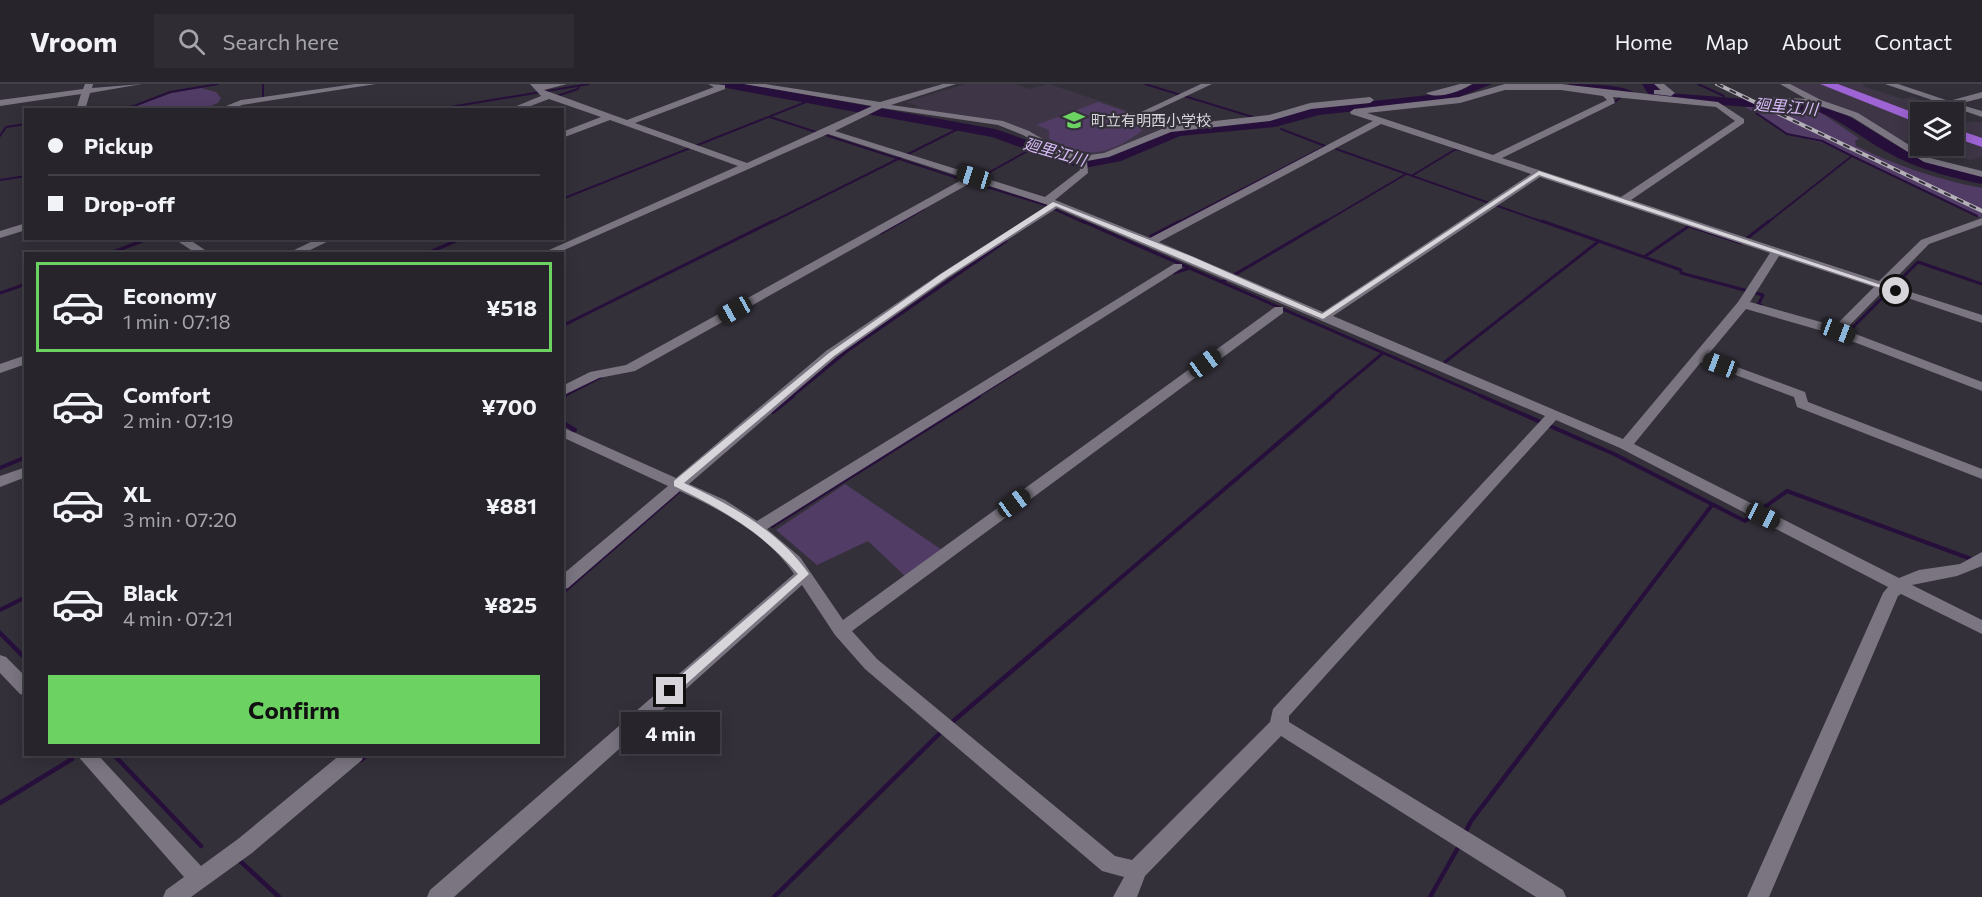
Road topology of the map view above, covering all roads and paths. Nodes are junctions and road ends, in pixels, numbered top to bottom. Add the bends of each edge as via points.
1 (138, 84) edge
2 (372, 84) edge
3 (562, 84) edge
4 (712, 84) edge
5 (748, 84) edge
6 (952, 84) edge
7 (1208, 84) edge
8 (1468, 84) edge
9 (1597, 84) edge
10 (1812, 84) edge
11 (1826, 84) edge
12 (1889, 84) edge
13 (1789, 86) edge
14 (88, 88) edge
15 (1655, 89) edge
16 (545, 92) edge
17 (1606, 94) junction
18 (1636, 94) junction
19 (1982, 95) edge
20 (1772, 100) dead end
21 (1815, 101) junction
22 (1947, 102) edge
23 (1954, 102) edge
24 (0, 103) edge
25 (81, 108) edge
26 (226, 108) edge
27 (515, 108) edge
28 (876, 108) junction
29 (1964, 108) edge
30 (1143, 113) dead end
31 (1982, 114) edge
32 (1910, 116) edge
33 (610, 117) junction
34 (1380, 121) junction
35 (627, 123) junction
36 (823, 133) junction
37 (564, 134) edge
38 (1964, 136) edge
39 (1982, 143) edge
40 (1497, 159) junction
41 (1084, 163) junction
42 (747, 166) junction
43 (1539, 173) junction
44 (1982, 174) edge
45 (973, 179) junction
46 (1622, 201) junction
47 (1050, 205) junction
48 (1982, 221) edge
49 (24, 227) edge
50 (0, 235) edge
51 (182, 240) edge
52 (325, 240) edge
53 (1151, 242) junction
54 (202, 252) edge
55 (296, 252) edge
56 (550, 252) edge
57 (1776, 252) junction
58 (1178, 266) dead end
59 (1888, 288) junction
60 (1749, 296) junction
61 (1279, 310) dead end
62 (1323, 317) junction
63 (1982, 319) edge
64 (1839, 330) junction
65 (1701, 358) junction
66 (24, 360) edge
67 (0, 369) edge
68 (1982, 387) edge
69 (564, 391) edge
70 (1547, 421) junction
71 (565, 433) edge
72 (1624, 445) junction
73 (24, 472) edge
74 (1982, 474) edge
75 (0, 482) edge
76 (681, 486) junction
77 (757, 528) junction
78 (1978, 562) edge
79 (804, 574) junction
80 (564, 582) edge
81 (1900, 586) junction
82 (1982, 628) edge
83 (841, 630) junction
84 (1, 663) edge
85 (24, 688) edge
86 (1279, 725) junction
87 (87, 756) edge
88 (353, 756) edge
89 (1136, 870) junction
90 (199, 879) junction
91 (174, 897) edge
92 (438, 897) edge
93 (1125, 897) edge
94 (1555, 897) edge
95 (1758, 897) edge

1 - 14 street
2 - 26 street
3 - 16 street
4 - 35 street via 722,87
5 - 28 street
6 - 28 street
7 - 30 street
8 - 41 street via 1448,91 1310,106 1257,120 1168,129
9 - 18 street
10 - 13 street
11 - 32 highway
12 - 22 street
13 - 21 street
14 - 24 street
14 - 25 street
15 - 18 street
16 - 27 street
16 - 33 street
17 - 18 street
17 - 34 street via 1562,87 1505,87 1460,100 1354,112
17 - 40 street via 1612,100
18 - 46 street via 1718,105 1742,121
19 - 23 street
20 - 21 street
21 - 44 street via 1854,115 1927,160
28 - 36 street
28 - 41 street via 1000,123
29 - 31 street
33 - 35 street
33 - 37 street
34 - 40 street
34 - 53 street
35 - 42 street
36 - 42 street
36 - 45 street
38 - 39 highway
40 - 43 street
41 - 47 street
42 - 56 street
43 - 46 street
43 - 62 street
45 - 47 street
45 - 69 street via 630,368 595,375
46 - 57 street
47 - 53 street
47 - 76 street via 831,354
48 - 59 street via 1925,242
49 - 50 street
51 - 54 street
52 - 55 street
53 - 62 street
57 - 59 street
57 - 60 street
58 - 77 street
59 - 63 street
59 - 64 street
60 - 64 street
60 - 65 street
61 - 83 street
62 - 70 street
64 - 68 street
65 - 72 street
65 - 74 street via 1800,395 1802,405
66 - 67 street
70 - 72 street
70 - 86 street via 1280,714
71 - 76 street
72 - 81 street
73 - 75 street
76 - 77 street via 720,504
76 - 80 street
77 - 79 street via 783,549
78 - 81 street via 1958,572 1910,579
79 - 83 street
79 - 92 street
81 - 82 street
81 - 95 street via 1891,593
83 - 89 street via 871,664 1109,864
84 - 85 street
86 - 89 street
86 - 94 street
87 - 90 street
88 - 90 street
89 - 93 street
90 - 91 street

